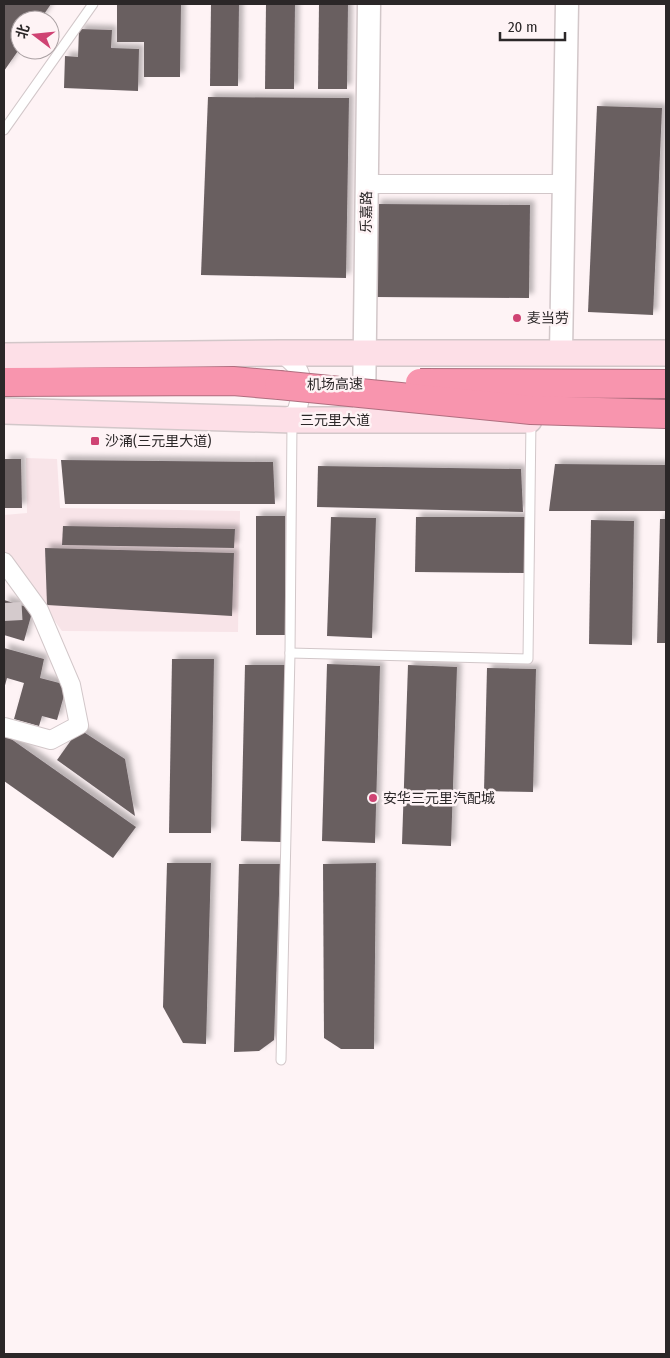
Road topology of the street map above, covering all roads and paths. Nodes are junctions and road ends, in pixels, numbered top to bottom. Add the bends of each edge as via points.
1 (93, 4) edge
2 (369, 4) edge
3 (567, 4) edge
4 (4, 130) edge
5 (366, 184) junction
6 (564, 184) junction
7 (561, 352) junction
8 (280, 353) junction
9 (364, 353) junction
10 (666, 353) edge
11 (4, 356) edge
12 (4, 382) edge
13 (666, 384) edge
14 (279, 385) junction
15 (4, 411) edge
16 (666, 416) edge
17 (288, 420) junction
18 (364, 420) junction
19 (532, 420) junction
20 (4, 562) edge
21 (290, 653) junction
22 (4, 727) edge
23 (281, 1060) dead end

1 - 4 lane
2 - 5 street, 乐嘉路
3 - 6 street
5 - 6 street
5 - 9 street, 乐嘉路
6 - 7 street
7 - 9 main road
7 - 10 main road
8 - 9 main road
8 - 11 main road
8 - 17 street via 298,367 302,378 296,413
9 - 18 street, 乐嘉路
12 - 14 highway, 机场高速 via 233,381
13 - 14 highway, 机场高速, bridge
14 - 16 highway, bridge via 531,410
15 - 17 main road, 三元里大道
16 - 19 main road, 三元里大道
17 - 18 main road, 三元里大道
17 - 21 lane
18 - 19 main road, 三元里大道
19 - 21 lane via 528,659
20 - 22 street via 39,610 71,684 79,725 51,740
21 - 23 lane

